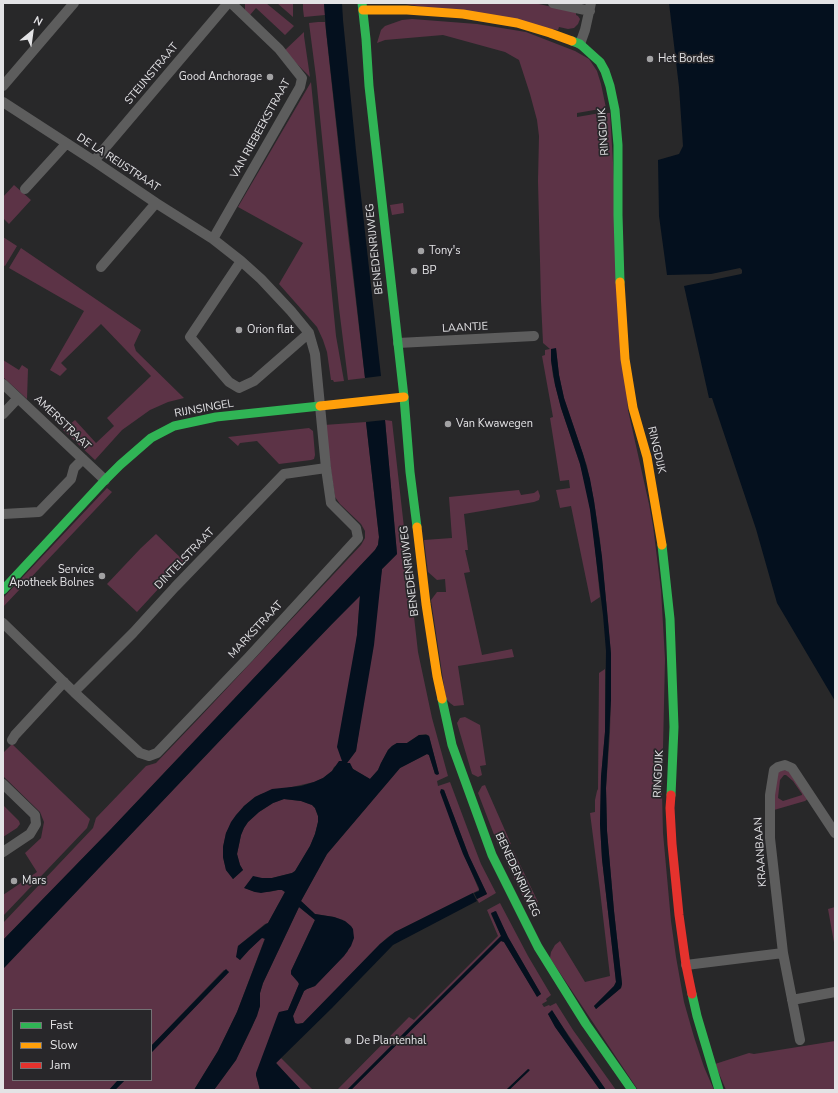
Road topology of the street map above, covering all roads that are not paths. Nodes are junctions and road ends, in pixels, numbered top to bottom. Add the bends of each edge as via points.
1 (74, 3) edge
2 (230, 3) edge
3 (553, 3) edge
4 (362, 7) edge
5 (591, 7) edge
6 (580, 44) junction
7 (3, 86) edge
8 (3, 102) edge
9 (66, 144) junction
10 (94, 161) junction
11 (26, 189) dead end
12 (156, 203) junction
13 (213, 239) junction
14 (241, 261) junction
15 (101, 266) dead end
16 (309, 333) junction
17 (534, 336) dead end
18 (398, 343) junction
19 (3, 384) edge
20 (404, 397) junction
21 (18, 398) junction
22 (320, 406) junction
23 (3, 414) edge
24 (83, 459) junction
25 (326, 468) junction
26 (105, 480) junction
27 (3, 514) edge
28 (3, 590) edge
29 (3, 623) edge
30 (64, 682) junction
31 (74, 692) junction
32 (12, 740) dead end
33 (3, 784) edge
34 (835, 833) edge
35 (3, 852) edge
36 (783, 953) junction
37 (686, 965) junction
38 (835, 992) edge
39 (792, 1000) junction
40 (800, 1040) dead end
41 (632, 1090) edge
42 (719, 1090) edge

1 - 7 street
2 - 10 street, STEIJNSTRAAT
2 - 13 street, VAN RIEBEEKSTRAAT via 279,48 302,78 300,87
3 - 5 street
4 - 6 street, RINGDIJK via 463,14 517,22
4 - 18 street, BENEDENRIJWEG
5 - 6 street
6 - 37 street, RINGDIJK via 600,62 605,71 615,110 620,285 625,359 633,408 647,457 662,545 670,619 674,728 670,808
8 - 9 street, DE LA REIJSTRAAT
9 - 10 street, DE LA REIJSTRAAT
9 - 11 street, DE LA REIJSTRAAT
10 - 12 street, DE LA REIJSTRAAT
12 - 13 street, DE LA REIJSTRAAT
12 - 15 street, DE LA REIJSTRAAT
13 - 14 street, DE LA REIJSTRAAT
14 - 16 street, DE LA REIJSTRAAT via 292,311
14 - 16 street via 190,337 229,382 239,388 254,381
16 - 22 street, DE LA REIJSTRAAT via 315,354
17 - 18 street, LAANTJE
18 - 20 street, BENEDENRIJWEG
19 - 21 street, AMERSTRAAT
20 - 22 street, RIJNSINGEL
20 - 41 street, BENEDENRIJWEG via 426,604 437,676 452,745 492,855 531,934 583,1021
21 - 23 street
21 - 24 street, AMERSTRAAT
22 - 25 street, MARKSTRAAT
22 - 26 street, RIJNSINGEL via 216,418 174,426 151,438
24 - 26 street, AMERSTRAAT
24 - 27 street via 74,468 71,479 39,512
25 - 31 street, DINTELSTRAAT via 284,474
25 - 31 street, MARKSTRAAT via 331,503 356,528 358,538 157,753 149,756 140,753
26 - 28 street, RIJNSINGEL
29 - 30 street, MARKSTRAAT
30 - 31 street, MARKSTRAAT
30 - 32 street
33 - 35 street via 35,815 36,824 30,834
34 - 36 street, KRAANBAAN via 792,768 785,765 774,770 770,795 770,838
36 - 37 street
36 - 39 street, KRAANBAAN
37 - 42 street, RINGDIJK via 697,1016
38 - 39 street
39 - 40 street, KRAANBAAN

